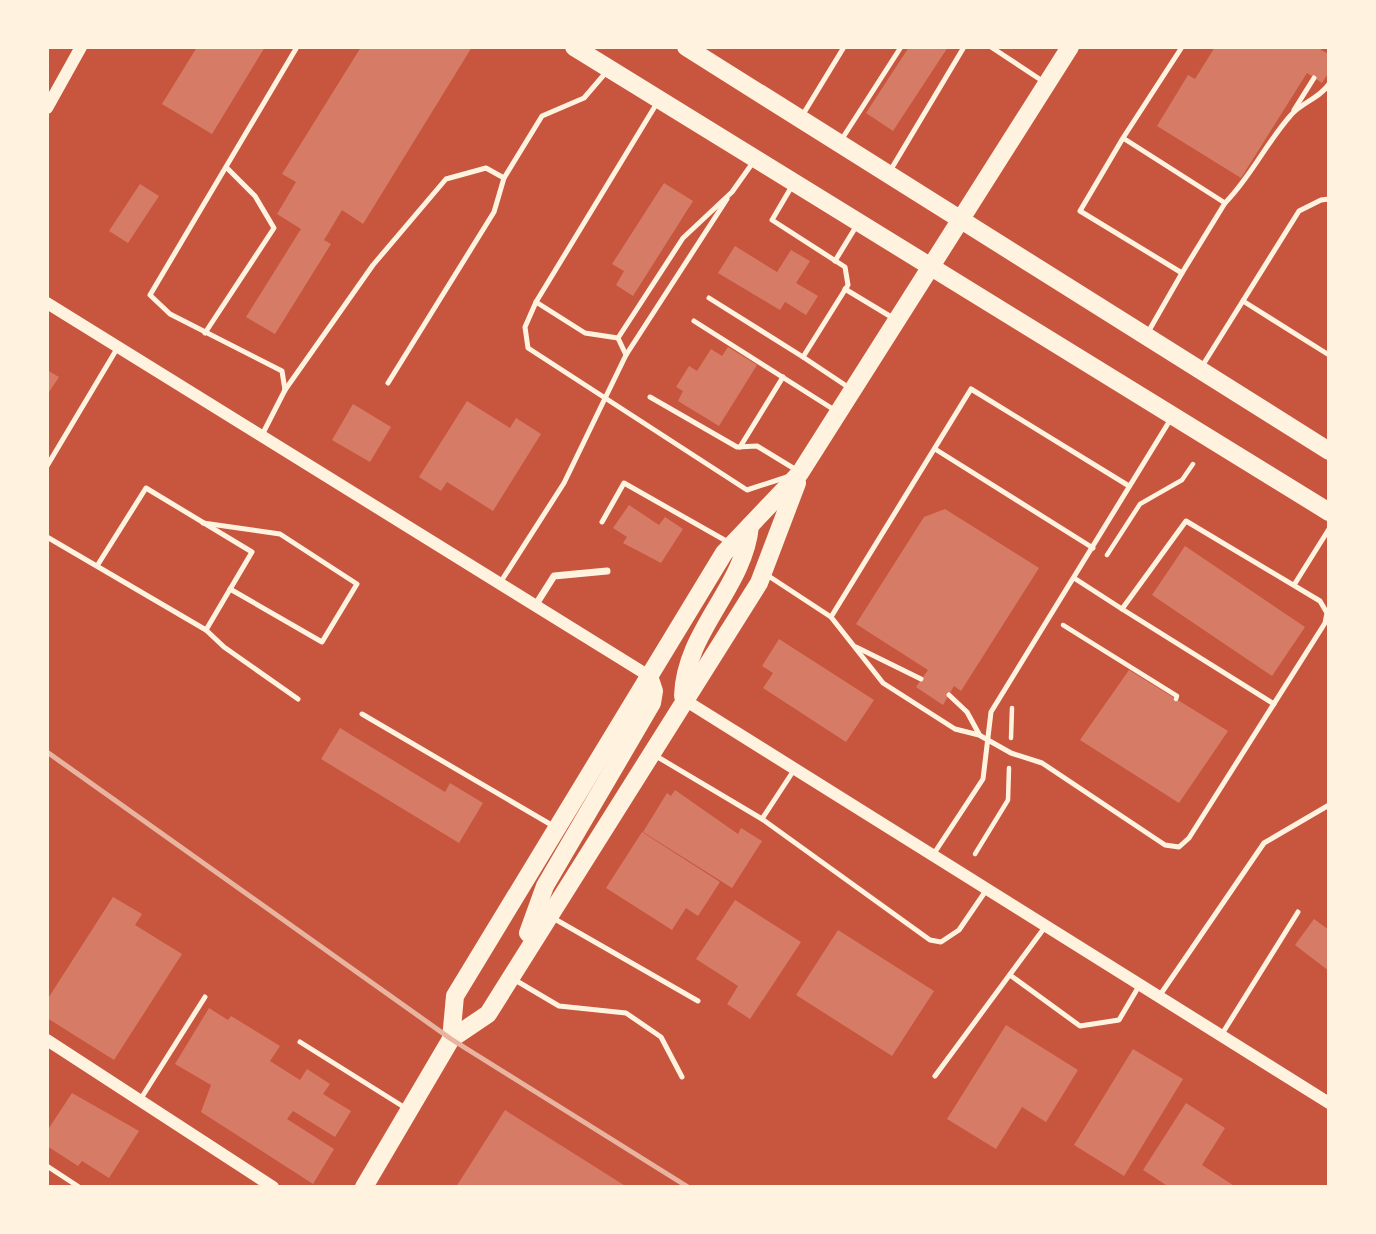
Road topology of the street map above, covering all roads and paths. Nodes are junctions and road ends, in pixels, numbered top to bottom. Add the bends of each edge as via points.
1 (81, 47) edge
2 (297, 47) edge
3 (575, 47) edge
4 (686, 47) edge
5 (844, 47) edge
6 (901, 47) edge
7 (964, 47) edge
8 (991, 47) edge
9 (1070, 47) edge
10 (1182, 47) edge
11 (609, 68) junction
12 (1314, 78) dead end
13 (1047, 84) junction
14 (1329, 85) edge
15 (659, 100) junction
16 (47, 108) edge
17 (1292, 113) junction
18 (801, 119) junction
19 (1123, 138) junction
20 (840, 143) junction
21 (756, 159) junction
22 (228, 166) junction
23 (889, 174) junction
24 (504, 178) junction
25 (794, 183) junction
26 (732, 192) junction
27 (1329, 200) edge
28 (1225, 203) junction
29 (962, 220) junction
30 (858, 222) junction
31 (835, 261) junction
32 (932, 267) junction
33 (1182, 273) junction
34 (845, 289) junction
35 (709, 298) dead end
36 (1243, 301) junction
37 (536, 302) junction
38 (47, 303) edge
39 (694, 321) dead end
40 (898, 321) junction
41 (205, 333) junction
42 (1146, 335) junction
43 (618, 338) junction
44 (118, 347) junction
45 (626, 355) junction
46 (1329, 355) edge
47 (803, 357) junction
48 (1200, 370) junction
49 (783, 377) junction
50 (388, 383) dead end
51 (285, 390) junction
52 (853, 390) junction
53 (650, 397) dead end
54 (604, 399) junction
55 (839, 412) junction
56 (1173, 416) junction
57 (262, 436) junction
58 (740, 447) junction
59 (935, 449) junction
60 (1329, 451) edge
61 (1193, 464) dead end
62 (47, 466) edge
63 (800, 473) junction
64 (1129, 486) junction
65 (1329, 512) edge
66 (200, 522) junction
67 (602, 522) dead end
68 (750, 526) junction
69 (1329, 529) edge
70 (47, 537) edge
71 (732, 544) junction
72 (1093, 548) junction
73 (97, 566) junction
74 (607, 571) dead end
75 (763, 572) junction
76 (1073, 578) junction
77 (500, 583) junction
78 (1294, 585) junction
79 (1087, 587) junction
80 (230, 589) junction
81 (536, 606) junction
82 (1122, 609) junction
83 (1069, 616) dead end
84 (831, 617) junction
85 (1063, 625) junction
86 (206, 630) junction
87 (1056, 637) dead end
88 (853, 646) junction
89 (649, 676) junction
90 (921, 679) dead end
91 (949, 695) dead end
92 (1019, 697) dead end
93 (298, 699) dead end
94 (683, 699) junction
95 (1176, 699) dead end
96 (1274, 704) junction
97 (362, 714) dead end
98 (979, 735) junction
99 (989, 741) junction
100 (650, 752) junction
101 (1011, 753) junction
102 (795, 769) junction
103 (1329, 805) edge
104 (762, 819) junction
105 (555, 827) junction
106 (933, 855) junction
107 (975, 855) dead end
108 (987, 889) junction
109 (1298, 912) dead end
110 (548, 915) junction
111 (1046, 926) junction
112 (514, 970) junction
113 (1010, 975) junction
114 (1140, 985) junction
115 (205, 997) dead end
116 (1159, 998) junction
117 (698, 1002) dead end
118 (1221, 1036) junction
119 (451, 1039) junction
120 (47, 1040) edge
121 (300, 1042) dead end
122 (935, 1076) dead end
123 (682, 1077) dead end
124 (140, 1100) junction
125 (1329, 1103) edge
126 (409, 1110) junction
127 (47, 1166) edge
128 (366, 1186) edge
129 (79, 1187) edge
130 (272, 1187) edge

1 - 16 street
2 - 22 lane
3 - 11 main road
4 - 18 main road
5 - 18 lane
6 - 20 lane
7 - 23 lane
8 - 13 lane
9 - 13 main road
10 - 19 lane
11 - 15 main road
11 - 24 lane via 584,99 541,116
12 - 17 lane
13 - 29 main road
14 - 17 lane
15 - 21 main road
15 - 37 lane
17 - 28 lane via 1244,184
18 - 20 main road
19 - 28 lane
19 - 33 lane via 1080,211
20 - 23 main road
21 - 25 main road
21 - 26 lane
22 - 41 lane via 256,196 274,228
22 - 41 lane via 150,295 170,314
23 - 29 main road
24 - 50 lane via 494,212
24 - 51 lane via 486,168 446,179 373,265
25 - 30 main road
25 - 31 lane via 772,220
26 - 43 lane via 683,239
26 - 45 lane
27 - 36 lane via 1299,211
28 - 33 lane
29 - 32 main road
29 - 42 main road
30 - 31 lane
30 - 32 main road
31 - 34 lane via 845,267
32 - 40 main road
32 - 56 main road
33 - 42 lane
34 - 40 lane
34 - 47 lane
35 - 47 lane
36 - 46 lane
36 - 48 lane
37 - 43 lane via 585,334
37 - 54 lane via 525,327 528,348
38 - 44 street
39 - 49 lane
40 - 52 main road
41 - 51 lane via 282,371
42 - 48 main road
43 - 45 lane
44 - 57 street
44 - 62 lane
45 - 54 lane
47 - 52 lane
48 - 60 main road
49 - 55 lane
49 - 58 lane
51 - 57 lane
52 - 55 main road
53 - 58 lane
54 - 63 lane via 747,490
54 - 77 lane via 564,483
55 - 63 main road
56 - 64 lane
56 - 65 main road
57 - 77 street
58 - 63 lane via 757,446
59 - 64 lane via 971,389
59 - 72 lane
59 - 84 lane
61 - 79 path via 1182,480 1140,504
63 - 68 main road
63 - 75 main road
64 - 72 lane
66 - 73 lane via 146,488
66 - 80 lane via 252,552
66 - 80 lane via 280,534 357,584 322,642
67 - 71 lane via 624,483
68 - 71 main road
68 - 94 main road via 744,554 692,649
69 - 78 lane
70 - 73 lane
71 - 89 main road
72 - 76 lane
73 - 86 lane
74 - 81 street via 554,576
75 - 84 lane
75 - 94 main road
76 - 79 lane
76 - 99 lane via 991,712
77 - 81 street
78 - 82 lane via 1186,521
78 - 96 lane via 1320,601 1327,613
79 - 82 lane
80 - 86 lane
81 - 89 street
82 - 96 lane
83 - 85 path
84 - 88 lane
85 - 87 path
85 - 95 path
86 - 93 lane
88 - 90 lane
88 - 98 lane via 883,683 955,729
89 - 105 main road
89 - 112 main road via 652,704 545,887
91 - 98 lane via 967,712
92 - 101 path via 1012,709
94 - 100 main road
94 - 102 street
96 - 101 lane via 1189,838 1179,846 1165,845 1042,763
97 - 105 lane
98 - 99 lane
99 - 101 lane
99 - 106 lane via 983,779
100 - 104 lane
100 - 110 main road
101 - 107 path via 1008,800
102 - 104 lane
102 - 106 street
103 - 116 lane via 1264,843
104 - 108 lane via 930,940 941,942 958,930
105 - 119 main road via 454,996
106 - 108 street
108 - 111 street
109 - 118 lane
110 - 112 main road
110 - 117 lane
111 - 113 lane
111 - 114 street
112 - 119 main road via 488,1014
112 - 123 lane via 559,1006 626,1013 662,1037
113 - 114 lane via 1080,1026 1119,1020
113 - 122 lane
114 - 116 street
115 - 124 lane
116 - 118 street
118 - 125 street
119 - 126 main road
120 - 124 street
121 - 126 lane
124 - 130 street
126 - 128 main road
127 - 129 lane

